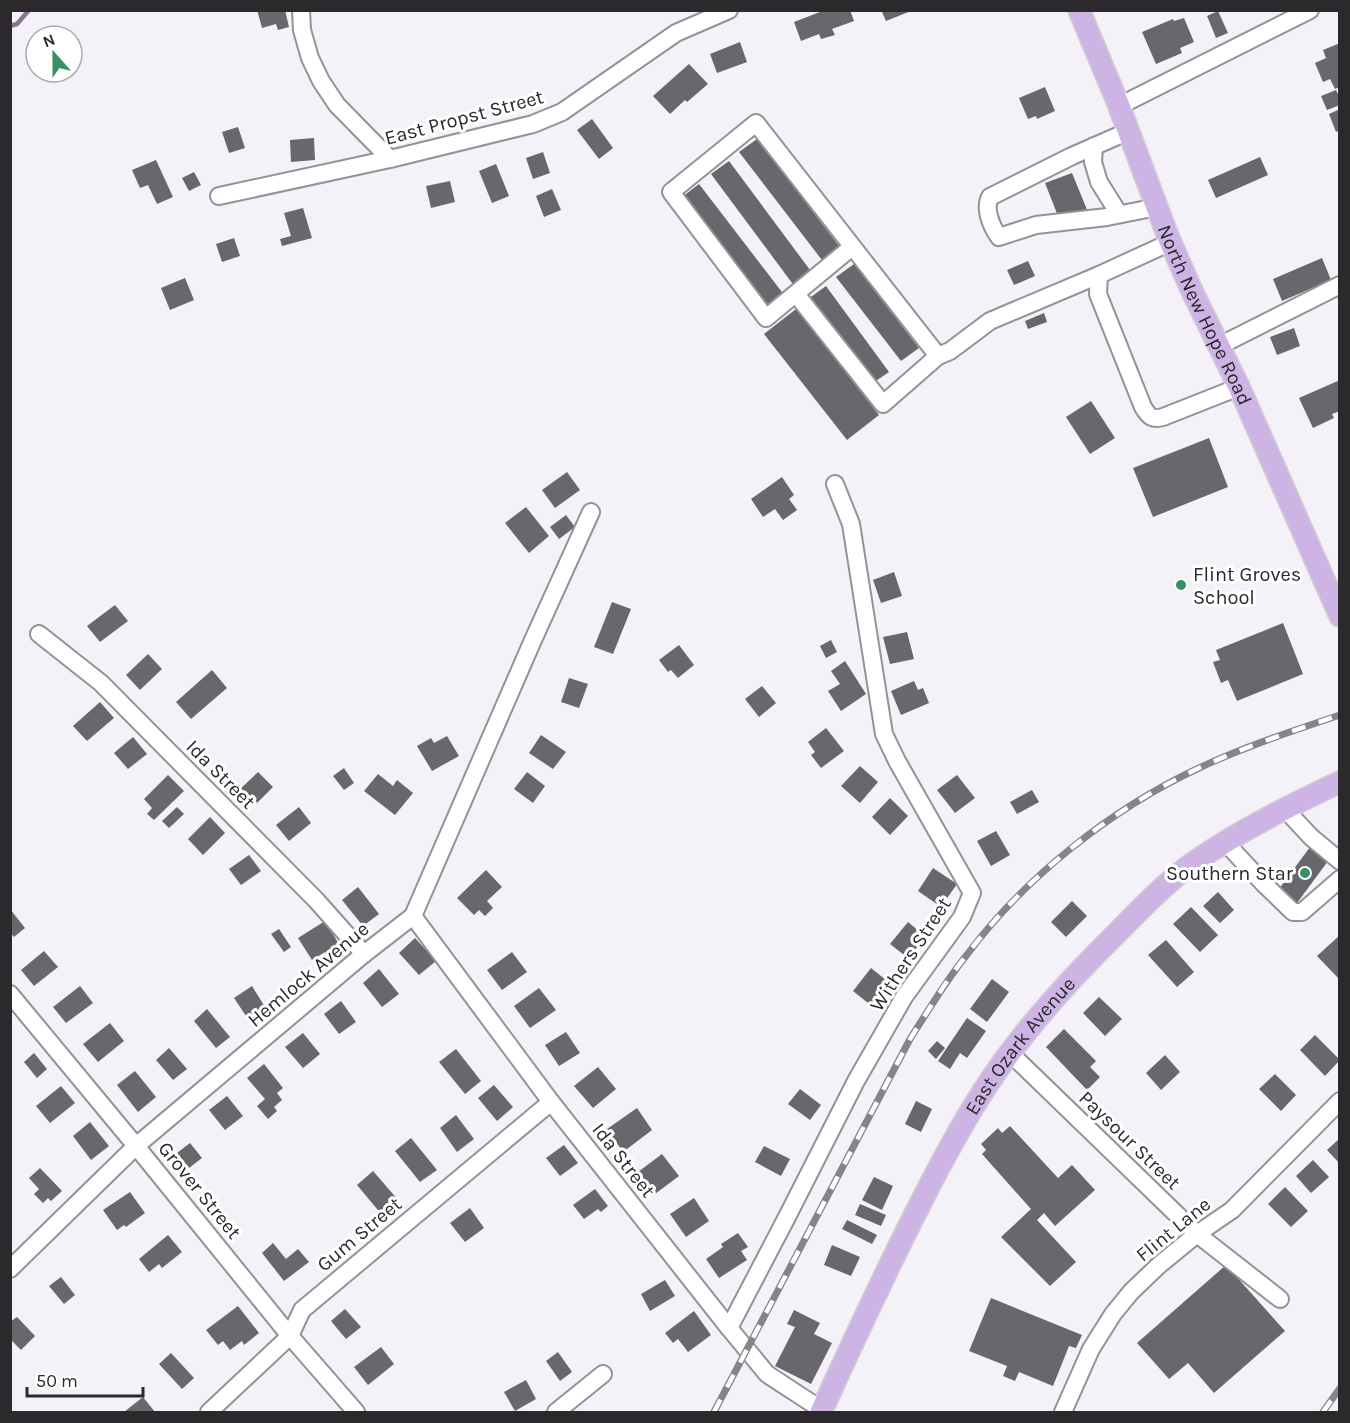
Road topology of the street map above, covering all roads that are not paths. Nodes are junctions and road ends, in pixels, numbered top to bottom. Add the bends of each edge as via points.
1 (301, 10) edge
2 (729, 10) edge
3 (1079, 10) edge
4 (1310, 10) edge
5 (1119, 106) junction
6 (1129, 131) junction
7 (1094, 146) junction
8 (390, 159) junction
9 (219, 196) dead end
10 (1157, 207) junction
11 (1119, 214) junction
12 (1171, 242) junction
13 (852, 247) junction
14 (1099, 275) junction
15 (1340, 285) edge
16 (796, 294) junction
17 (1219, 346) junction
18 (938, 357) junction
19 (1239, 387) junction
20 (835, 484) dead end
21 (591, 512) dead end
22 (1340, 616) edge
23 (39, 634) dead end
24 (1340, 782) edge
25 (1285, 809) junction
26 (1225, 842) junction
27 (1340, 861) edge
28 (1338, 883) edge
29 (413, 916) junction
30 (364, 954) junction
31 (10, 994) edge
32 (1010, 1053) junction
33 (1340, 1101) edge
34 (551, 1102) junction
35 (136, 1146) junction
36 (1197, 1234) junction
37 (10, 1269) edge
38 (1280, 1299) dead end
39 (729, 1328) junction
40 (290, 1336) junction
41 (603, 1374) dead end
42 (821, 1411) edge
43 (209, 1413) edge
44 (356, 1413) edge
45 (556, 1413) edge
46 (1064, 1413) edge

1 - 8 street via 309,58 321,81 337,105
2 - 8 street, East Propst Street via 676,33 562,112 533,124
3 - 5 main road, North New Hope Road
4 - 5 street
5 - 6 main road, North New Hope Road
6 - 7 street
6 - 10 main road, North New Hope Road
7 - 11 street via 1093,162 1099,182
7 - 11 street via 990,197 986,205 994,231 999,237 1036,225
8 - 9 street, East Propst Street
10 - 11 street
10 - 12 main road, North New Hope Road
12 - 14 street
12 - 17 main road, North New Hope Road
13 - 16 street
13 - 16 street via 756,123 671,192 766,318
13 - 18 street
14 - 18 street via 990,321
14 - 19 street via 1098,294 1148,416 1163,417
15 - 17 street
16 - 18 street via 883,404
17 - 19 main road, North New Hope Road
19 - 22 main road, North New Hope Road
20 - 39 street, Withers Street via 851,524 884,735 972,893 962,917 904,997 856,1081
21 - 29 street, Hemlock Avenue
23 - 30 street, Ida Street via 101,683 316,900
24 - 25 main road, East Ozark Avenue
25 - 26 main road, East Ozark Avenue
25 - 27 street
26 - 28 street via 1293,912 1302,912
26 - 32 main road, East Ozark Avenue via 1191,865 1096,953
29 - 30 street, Hemlock Avenue
29 - 34 street, Ida Street
30 - 35 street, Hemlock Avenue
31 - 35 street, Grover Street
32 - 36 street, Paysour Street
32 - 42 main road, East Ozark Avenue via 983,1091 930,1183
33 - 36 street, Flint Lane via 1232,1209
34 - 39 street, Ida Street
34 - 40 street, Gum Street via 302,1310
35 - 37 street, Hemlock Avenue
35 - 40 street, Grover Street
36 - 38 street, Paysour Street
36 - 46 street, Flint Lane via 1158,1266 1113,1314 1091,1349
39 - 42 street, Ida Street via 767,1374
40 - 43 street, Gum Street
40 - 44 street, Grover Street
41 - 45 street

